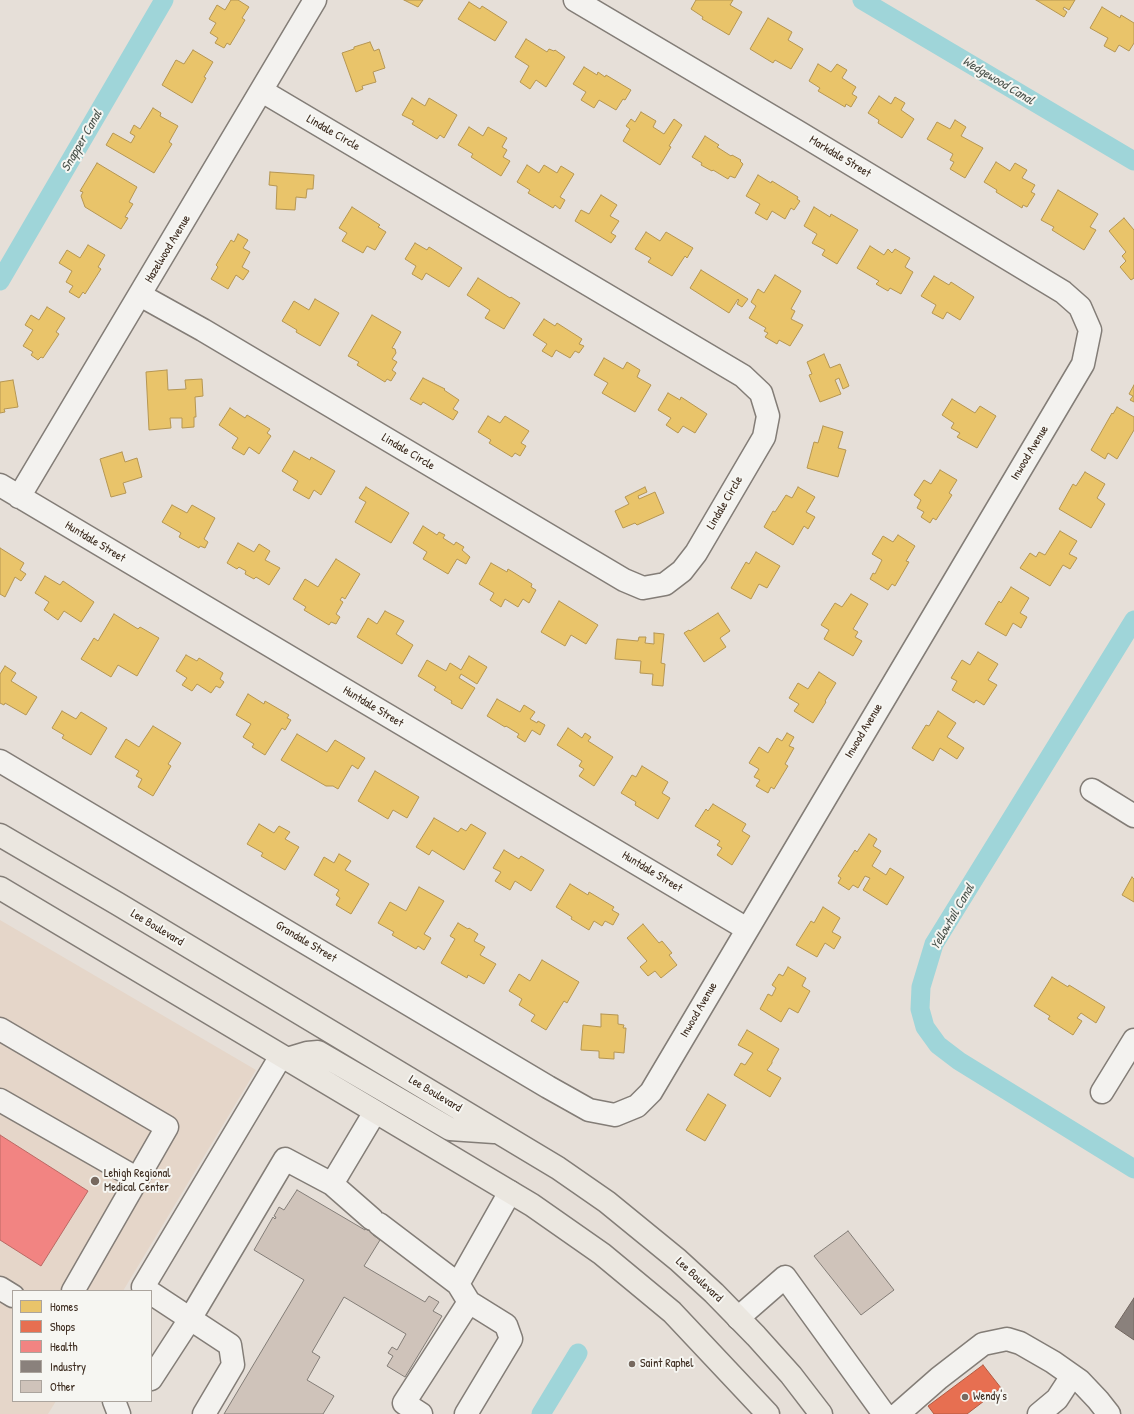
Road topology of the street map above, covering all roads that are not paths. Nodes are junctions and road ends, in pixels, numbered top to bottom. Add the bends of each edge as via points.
1 (315, 0) edge
2 (575, 0) edge
3 (262, 91) junction
4 (140, 295) junction
5 (1090, 330) joint
6 (0, 486) edge
7 (19, 497) junction
8 (0, 761) edge
9 (1092, 790) dead end
10 (1134, 816) edge
11 (0, 835) edge
12 (0, 888) edge
13 (747, 929) junction
14 (0, 1029) edge
15 (1134, 1040) edge
16 (284, 1058) junction
17 (1102, 1092) dead end
18 (0, 1100) edge
19 (375, 1112) junction
20 (615, 1115) joint
21 (498, 1132) junction
22 (138, 1179) junction
23 (332, 1184) junction
24 (510, 1192) junction
25 (458, 1284) junction
26 (0, 1288) edge
27 (74, 1290) edge
28 (146, 1290) edge
29 (152, 1294) edge
30 (12, 1295) edge
31 (469, 1302) junction
32 (738, 1318) junction
33 (190, 1319) junction
34 (1072, 1376) junction
35 (152, 1377) edge
36 (114, 1402) edge
37 (412, 1412) edge
38 (119, 1414) edge
39 (204, 1414) edge
40 (466, 1414) edge
41 (768, 1414) edge
42 (821, 1414) edge
43 (884, 1414) edge
44 (898, 1414) edge
45 (1039, 1414) edge
46 (1109, 1414) edge

1 - 3 street, Hazelwood Avenue
2 - 5 street, Markdale Street via 1063,292 1080,307
3 - 4 street, Hazelwood Avenue
3 - 4 street, Lindale Circle via 743,376 761,393 768,416 764,437 696,553 682,571 665,584 643,588 624,580
4 - 7 street, Hazelwood Avenue
5 - 13 street, Inwood Avenue via 1083,364
6 - 7 street, Huntdale Street
7 - 13 street, Huntdale Street
8 - 20 street, Grandale Street via 548,1087 589,1110
9 - 10 street
11 - 21 main road, Lee Boulevard
12 - 16 main road
13 - 20 street, Inwood Avenue via 651,1092 637,1106
14 - 22 street via 167,1128
15 - 17 street
16 - 19 main road
16 - 21 main road via 318,1052 450,1129
16 - 28 street
18 - 22 street
19 - 23 street
19 - 24 main road
21 - 32 main road, Lee Boulevard via 558,1168 607,1202 678,1260
22 - 27 street
23 - 25 street via 375,1222
23 - 33 street via 285,1159
24 - 25 street
24 - 41 main road via 602,1254 672,1312
25 - 31 street
26 - 30 street
29 - 33 street
31 - 37 street via 404,1403
31 - 40 street via 506,1325 511,1339
32 - 42 main road, Lee Boulevard via 791,1376
32 - 43 street via 785,1277
33 - 35 street
33 - 39 street via 230,1345 233,1364
34 - 44 street via 1020,1343 1007,1339 992,1342 983,1344
34 - 45 street via 1057,1399
34 - 46 street
36 - 38 street

